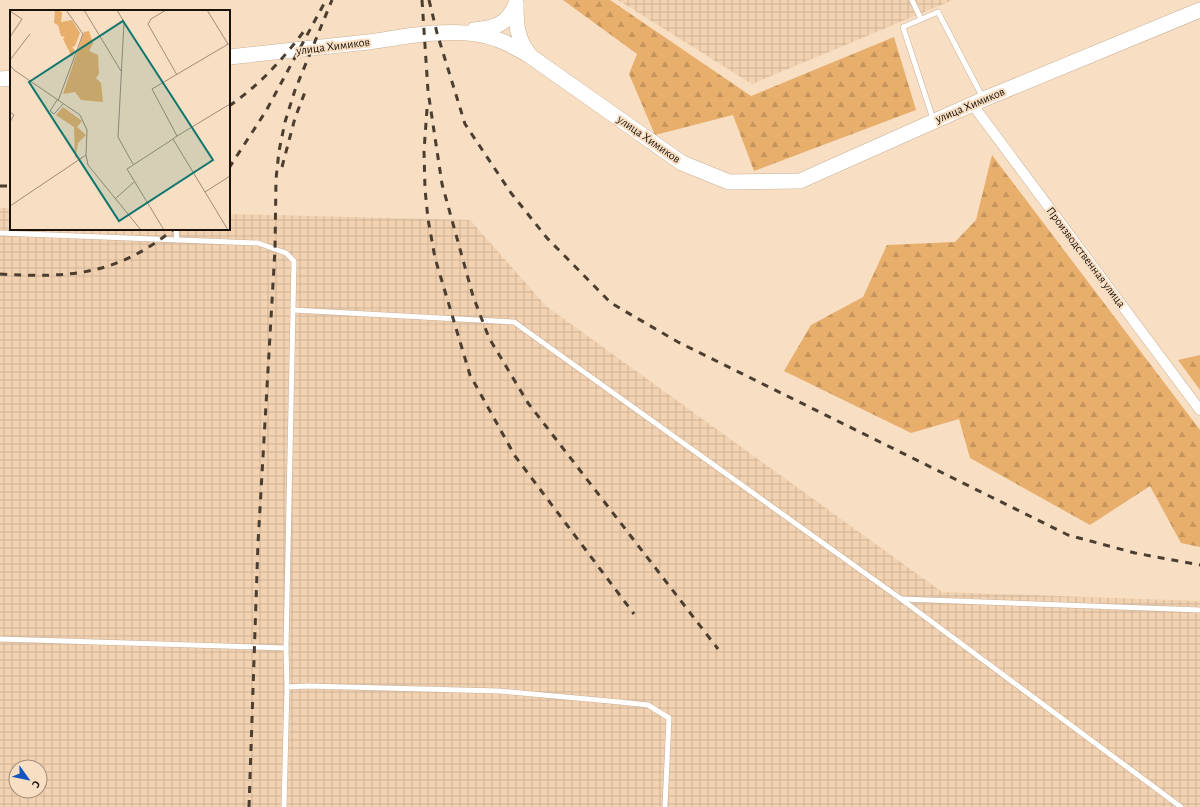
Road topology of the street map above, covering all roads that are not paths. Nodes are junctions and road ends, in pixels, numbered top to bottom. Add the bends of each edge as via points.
1 (912, 0) edge
2 (516, 2) edge
3 (1200, 10) edge
4 (921, 19) junction
5 (459, 32) junction
6 (530, 56) junction
7 (230, 57) edge
8 (10, 78) edge
9 (0, 79) edge
10 (978, 102) junction
11 (934, 121) junction
12 (176, 230) edge
13 (0, 233) edge
14 (177, 240) junction
15 (293, 310) junction
16 (1200, 410) edge
17 (902, 599) junction
18 (1200, 610) edge
19 (0, 639) edge
20 (286, 648) junction
21 (287, 687) junction
22 (284, 807) edge
23 (665, 807) edge
24 (1181, 807) edge

1 - 4 lane
2 - 5 street via 512,13 498,25
2 - 6 street via 517,31 522,46
3 - 10 street, улица Химиков
4 - 10 lane via 938,12
4 - 11 lane via 903,27
5 - 6 street, улица Химиков via 507,42
5 - 7 street, улица Химиков
6 - 11 street, улица Химиков via 682,163 729,182 800,181
8 - 9 street
10 - 11 street, улица Химиков
10 - 16 street, Производственная улица
12 - 14 lane
13 - 14 lane
14 - 15 lane via 258,243 286,253 294,261
15 - 17 lane via 514,322
15 - 20 lane
17 - 18 lane
17 - 24 lane
19 - 20 lane
20 - 21 lane
21 - 22 lane
21 - 23 lane via 499,691 648,705 669,718

